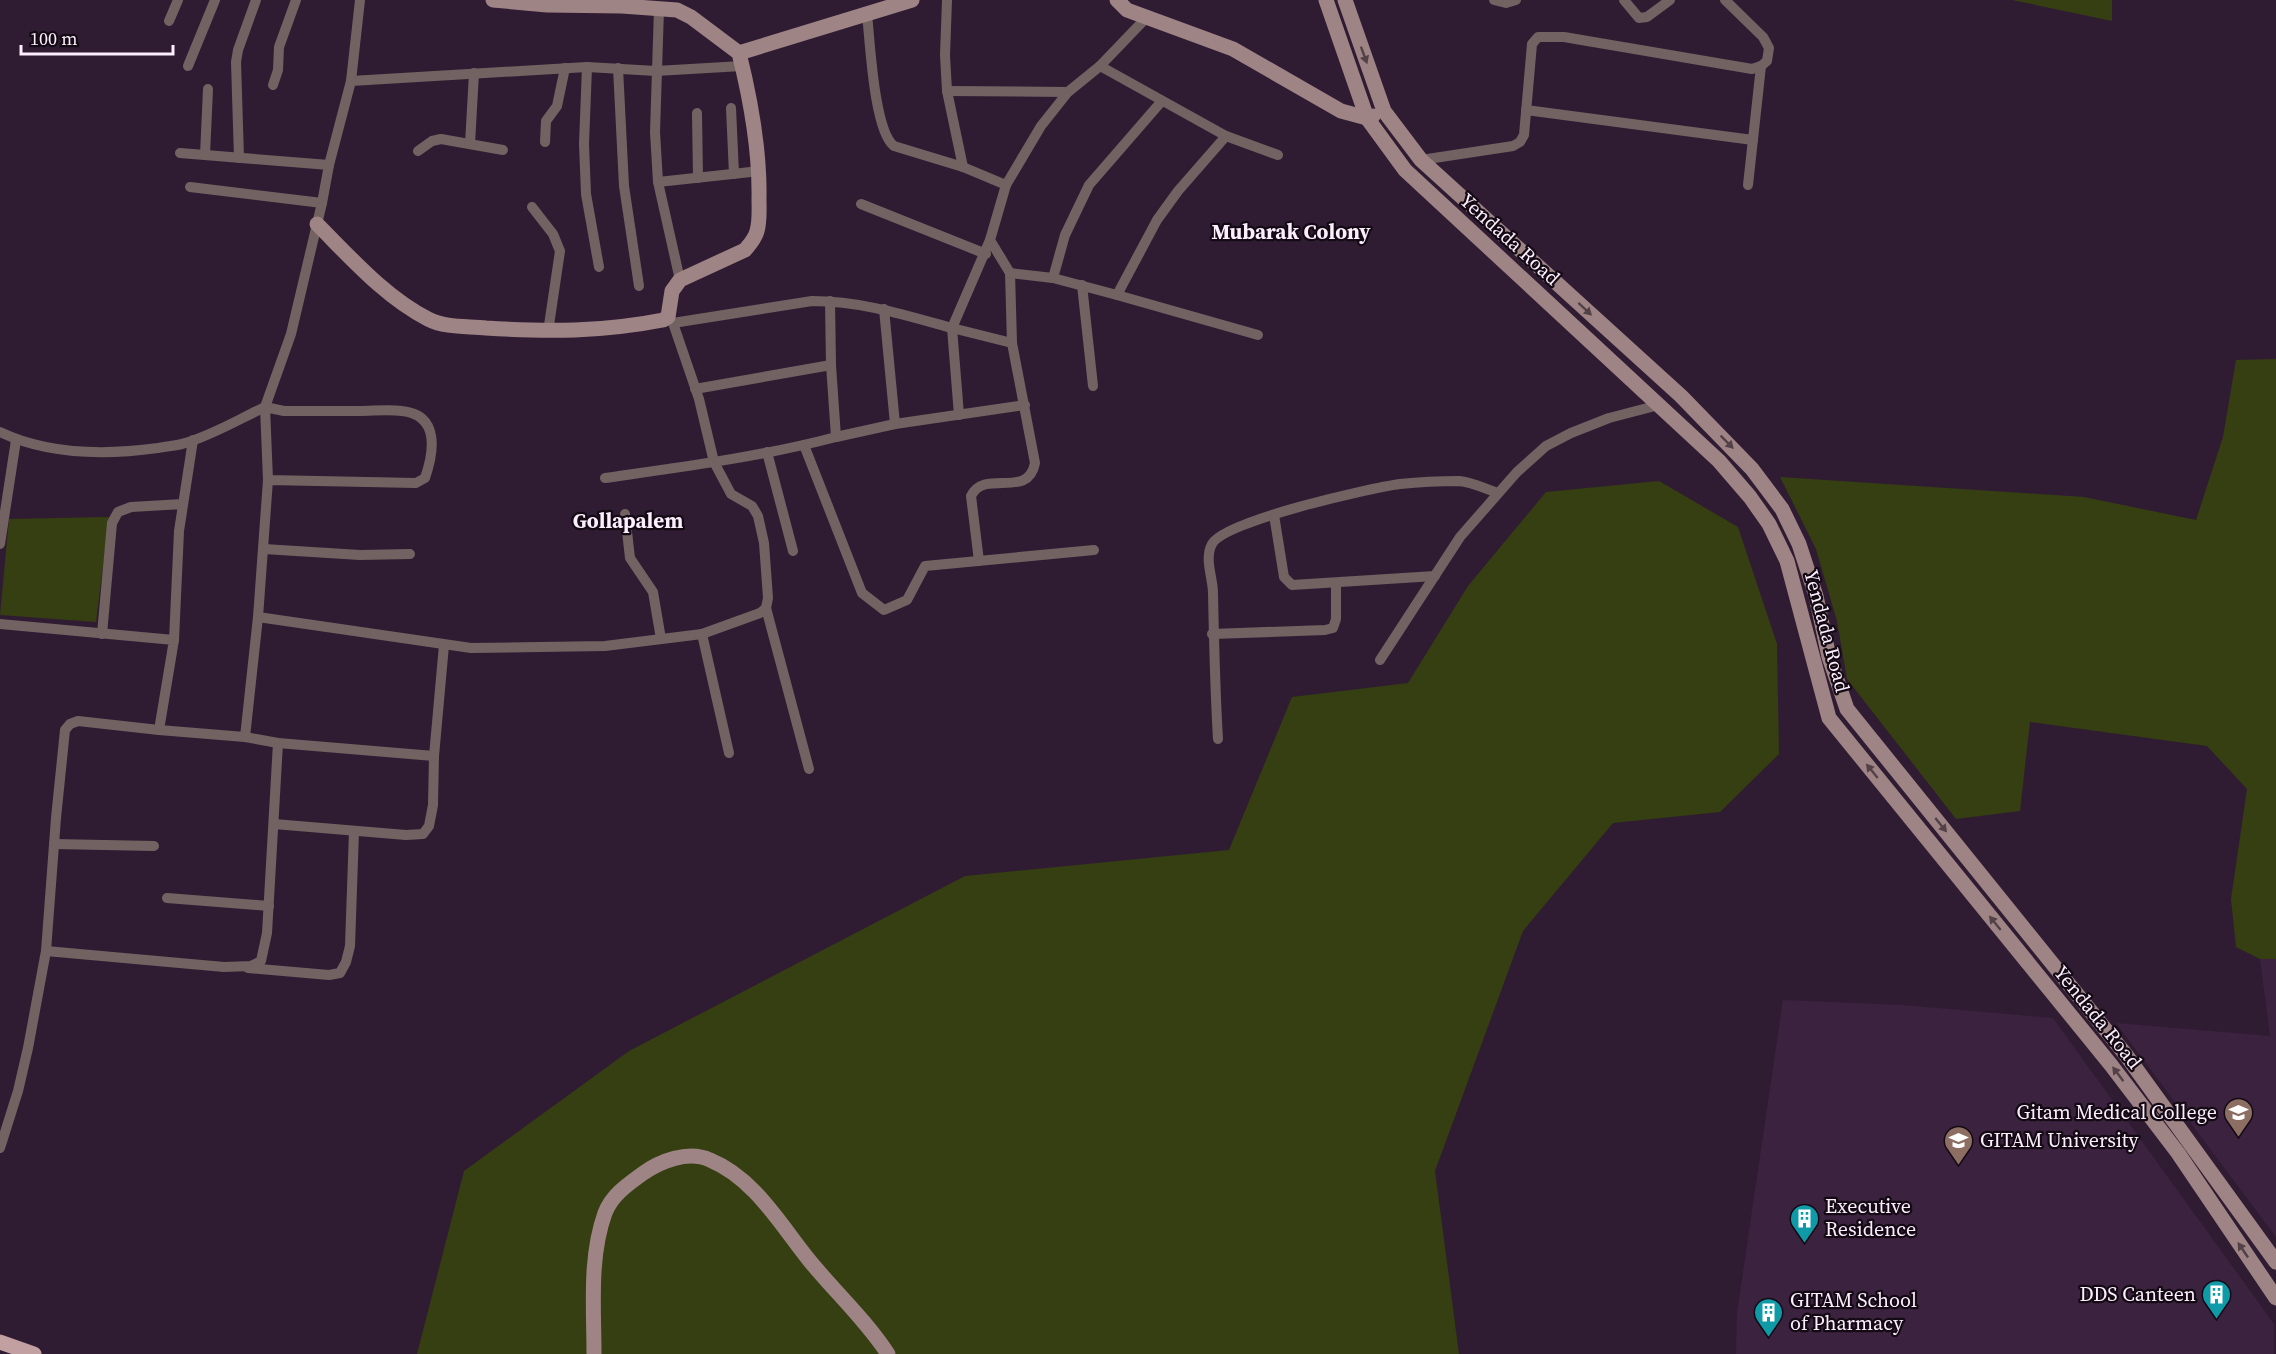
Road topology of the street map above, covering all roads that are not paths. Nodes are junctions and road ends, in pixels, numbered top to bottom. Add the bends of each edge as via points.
1 (178, 0) edge
2 (215, 0) edge
3 (256, 0) edge
4 (296, 0) edge
5 (360, 0) edge
6 (493, 0) edge
7 (912, 0) edge
8 (947, 0) edge
9 (1117, 0) edge
10 (1326, 0) edge
11 (1345, 0) edge
12 (1494, 0) edge
13 (1516, 0) edge
14 (1624, 0) edge
15 (1670, 0) edge
16 (1725, 0) edge
17 (659, 9) junction
18 (867, 14) junction
19 (1147, 17) junction
20 (169, 21) dead end
21 (740, 59) junction
22 (188, 66) dead end
23 (1100, 66) junction
24 (1761, 66) junction
25 (587, 67) junction
26 (564, 68) junction
27 (618, 68) junction
28 (656, 71) junction
29 (474, 73) junction
30 (351, 81) junction
31 (273, 85) dead end
32 (208, 89) dead end
33 (947, 91) junction
34 (1068, 92) junction
35 (1161, 102) junction
36 (731, 108) dead end
37 (1526, 110) junction
38 (1384, 111) junction
39 (697, 113) dead end
40 (1367, 118) junction
41 (1226, 136) junction
42 (1753, 140) junction
43 (545, 142) dead end
44 (470, 144) junction
45 (503, 150) dead end
46 (418, 151) dead end
47 (180, 153) dead end
48 (205, 155) junction
49 (1278, 155) dead end
50 (239, 158) junction
51 (1421, 160) junction
52 (329, 165) junction
53 (963, 167) junction
54 (760, 171) junction
55 (734, 174) junction
56 (698, 178) junction
57 (658, 182) junction
58 (1006, 185) junction
59 (1748, 185) dead end
60 (190, 187) dead end
61 (322, 203) junction
62 (861, 204) dead end
63 (532, 207) dead end
64 (317, 224) junction
65 (990, 240) junction
66 (986, 254) junction
67 (599, 267) dead end
68 (1010, 273) junction
69 (1053, 278) junction
70 (680, 280) junction
71 (1082, 285) junction
72 (639, 286) dead end
73 (1117, 295) junction
74 (830, 301) junction
75 (884, 309) junction
76 (670, 320) junction
77 (952, 328) junction
78 (548, 332) junction
79 (1258, 335) dead end
80 (1012, 343) junction
81 (831, 365) junction
82 (1093, 386) dead end
83 (695, 388) junction
84 (1025, 405) junction
85 (1659, 405) junction
86 (265, 407) junction
87 (958, 415) junction
88 (895, 424) junction
89 (0, 432) edge
90 (836, 437) junction
91 (16, 440) junction
92 (193, 440) junction
93 (804, 445) junction
94 (767, 452) junction
95 (714, 462) junction
96 (604, 478) dead end
97 (268, 480) junction
98 (1498, 493) junction
99 (183, 504) junction
100 (625, 514) dead end
101 (1274, 515) junction
102 (0, 544) edge
103 (264, 549) junction
104 (1094, 550) dead end
105 (793, 551) dead end
106 (410, 554) dead end
107 (979, 561) junction
108 (1435, 576) junction
109 (1336, 583) junction
110 (766, 608) junction
111 (258, 617) junction
112 (0, 624) edge
113 (102, 634) junction
114 (702, 634) junction
115 (1212, 634) junction
116 (661, 639) junction
117 (174, 640) junction
118 (444, 645) junction
119 (1380, 660) dead end
120 (159, 730) junction
121 (245, 737) junction
122 (1218, 739) dead end
123 (278, 743) junction
124 (729, 753) dead end
125 (434, 756) junction
126 (809, 769) dead end
127 (274, 824) junction
128 (354, 831) junction
129 (54, 844) junction
130 (154, 846) dead end
131 (167, 898) dead end
132 (269, 906) junction
133 (46, 951) junction
134 (244, 967) junction
135 (0, 1148) edge
136 (2276, 1262) edge
137 (2276, 1298) edge
138 (0, 1342) edge
139 (34, 1354) edge
140 (594, 1354) edge
141 (888, 1354) edge

1 - 20 street
2 - 22 street
3 - 50 street via 236,62
4 - 31 street via 279,47
5 - 30 street
6 - 17 main road
7 - 18 main road
8 - 33 street
9 - 19 main road via 1127,10
10 - 40 main road, Yendada Road
11 -> 38 main road, Yendada Road
12 - 13 street
14 - 15 street via 1639,18 1647,17
16 - 24 street via 1763,37 1769,48 1767,61
17 - 21 main road via 677,10 691,17
17 - 28 street
18 - 21 main road
18 - 53 street via 875,89 888,142
19 - 23 street
19 - 40 main road via 1233,48 1341,111
21 - 28 street
21 - 54 main road
23 - 34 street
23 - 35 street
24 - 37 street via 1752,69 1547,35 1532,44
24 - 42 street
25 - 26 street
25 - 27 street
25 - 67 street via 585,184
26 - 29 street
26 - 43 street via 557,106 546,121
27 - 28 street
27 - 72 street via 622,172
28 - 57 street
29 - 30 street
29 - 44 street
30 - 52 street
32 - 48 street
33 - 34 street
33 - 53 street
34 - 58 street via 1041,126
35 - 41 street
35 - 69 street via 1089,185 1065,235
36 - 55 street
37 - 42 street
37 - 51 street via 1524,135 1513,146
38 - 40 main road
38 - 51 main road, Yendada Road
39 - 56 street
40 - 85 main road, Yendada Road via 1405,170
41 - 49 street
41 - 73 street via 1157,220
42 - 59 street
44 - 45 street
44 - 46 street via 441,139
47 - 48 street
48 - 50 street
50 - 52 street
51 -> 136 main road, Yendada Road via 1681,396 1752,469 1782,509 1799,544 1847,709 2126,1055
52 - 61 street
53 - 58 street
54 - 55 street
54 - 70 main road via 759,220 752,243 745,250
55 - 56 street
56 - 57 street
57 - 70 street
58 - 65 street
60 - 61 street
61 - 64 street
62 - 66 street
63 - 78 street via 554,234 560,251
64 - 78 main road via 375,282 430,320 454,326
64 - 86 street via 291,334
65 - 66 street
65 - 68 street
66 - 77 street
68 - 69 street
68 - 80 street
69 - 71 street
70 - 76 main road via 672,291
71 - 73 street
71 - 82 street
73 - 79 street
74 - 75 street
74 - 76 street
74 - 81 street
75 - 77 street
75 - 88 street
76 - 78 main road
76 - 83 street
77 - 80 street
77 - 87 street
80 - 84 street
81 - 83 street
81 - 90 street
83 - 95 street
84 - 87 street
84 - 107 street via 1035,463 1033,473 1018,482 984,484 974,489 971,496
85 - 98 street via 1609,418 1546,446
137 -> 85 main road, Yendada Road via 2178,1153 2111,1065 1829,718 1786,561 1769,524 1719,461
86 - 92 street
86 - 97 street
86 - 97 street via 284,411 403,411 423,420 431,431 433,449 425,478 416,483
87 - 88 street
88 - 90 street
89 - 91 street
90 - 93 street
91 - 92 street via 54,449 99,452 140,450
91 - 102 street
92 - 99 street
93 - 94 street
93 - 107 street via 862,593 884,610 907,600 924,566
94 - 95 street
94 - 105 street
95 - 96 street
95 - 110 street via 731,494 752,506 758,516 764,543
97 - 103 street
98 - 101 street via 1461,481 1400,484
98 - 108 street via 1460,537
99 - 113 street via 132,507 118,512 112,523
99 - 117 street
100 - 116 street via 630,558 653,592
101 - 109 street via 1287,583
101 - 115 street via 1224,532 1212,544
103 - 106 street
103 - 111 street
104 - 107 street
108 - 109 street
108 - 119 street
109 - 115 street via 1333,628
110 - 114 street
110 - 126 street
111 - 118 street
111 - 121 street
112 - 113 street
113 - 117 street
114 - 116 street
114 - 124 street
115 - 122 street
116 - 118 street via 605,646
117 - 120 street
118 - 125 street
120 - 121 street
120 - 129 street via 70,724 66,730
121 - 123 street
123 - 125 street
123 - 127 street
125 - 128 street via 432,817 423,834
127 - 128 street
127 - 132 street
128 - 134 street via 350,945 340,973
129 - 130 street
129 - 133 street
131 - 132 street
132 - 134 street via 261,961
133 - 134 street
133 - 135 street via 20,1080
138 - 139 main road
140 - 141 main road via 595,1251 605,1214 624,1187 654,1165 692,1157 708,1158 742,1179

